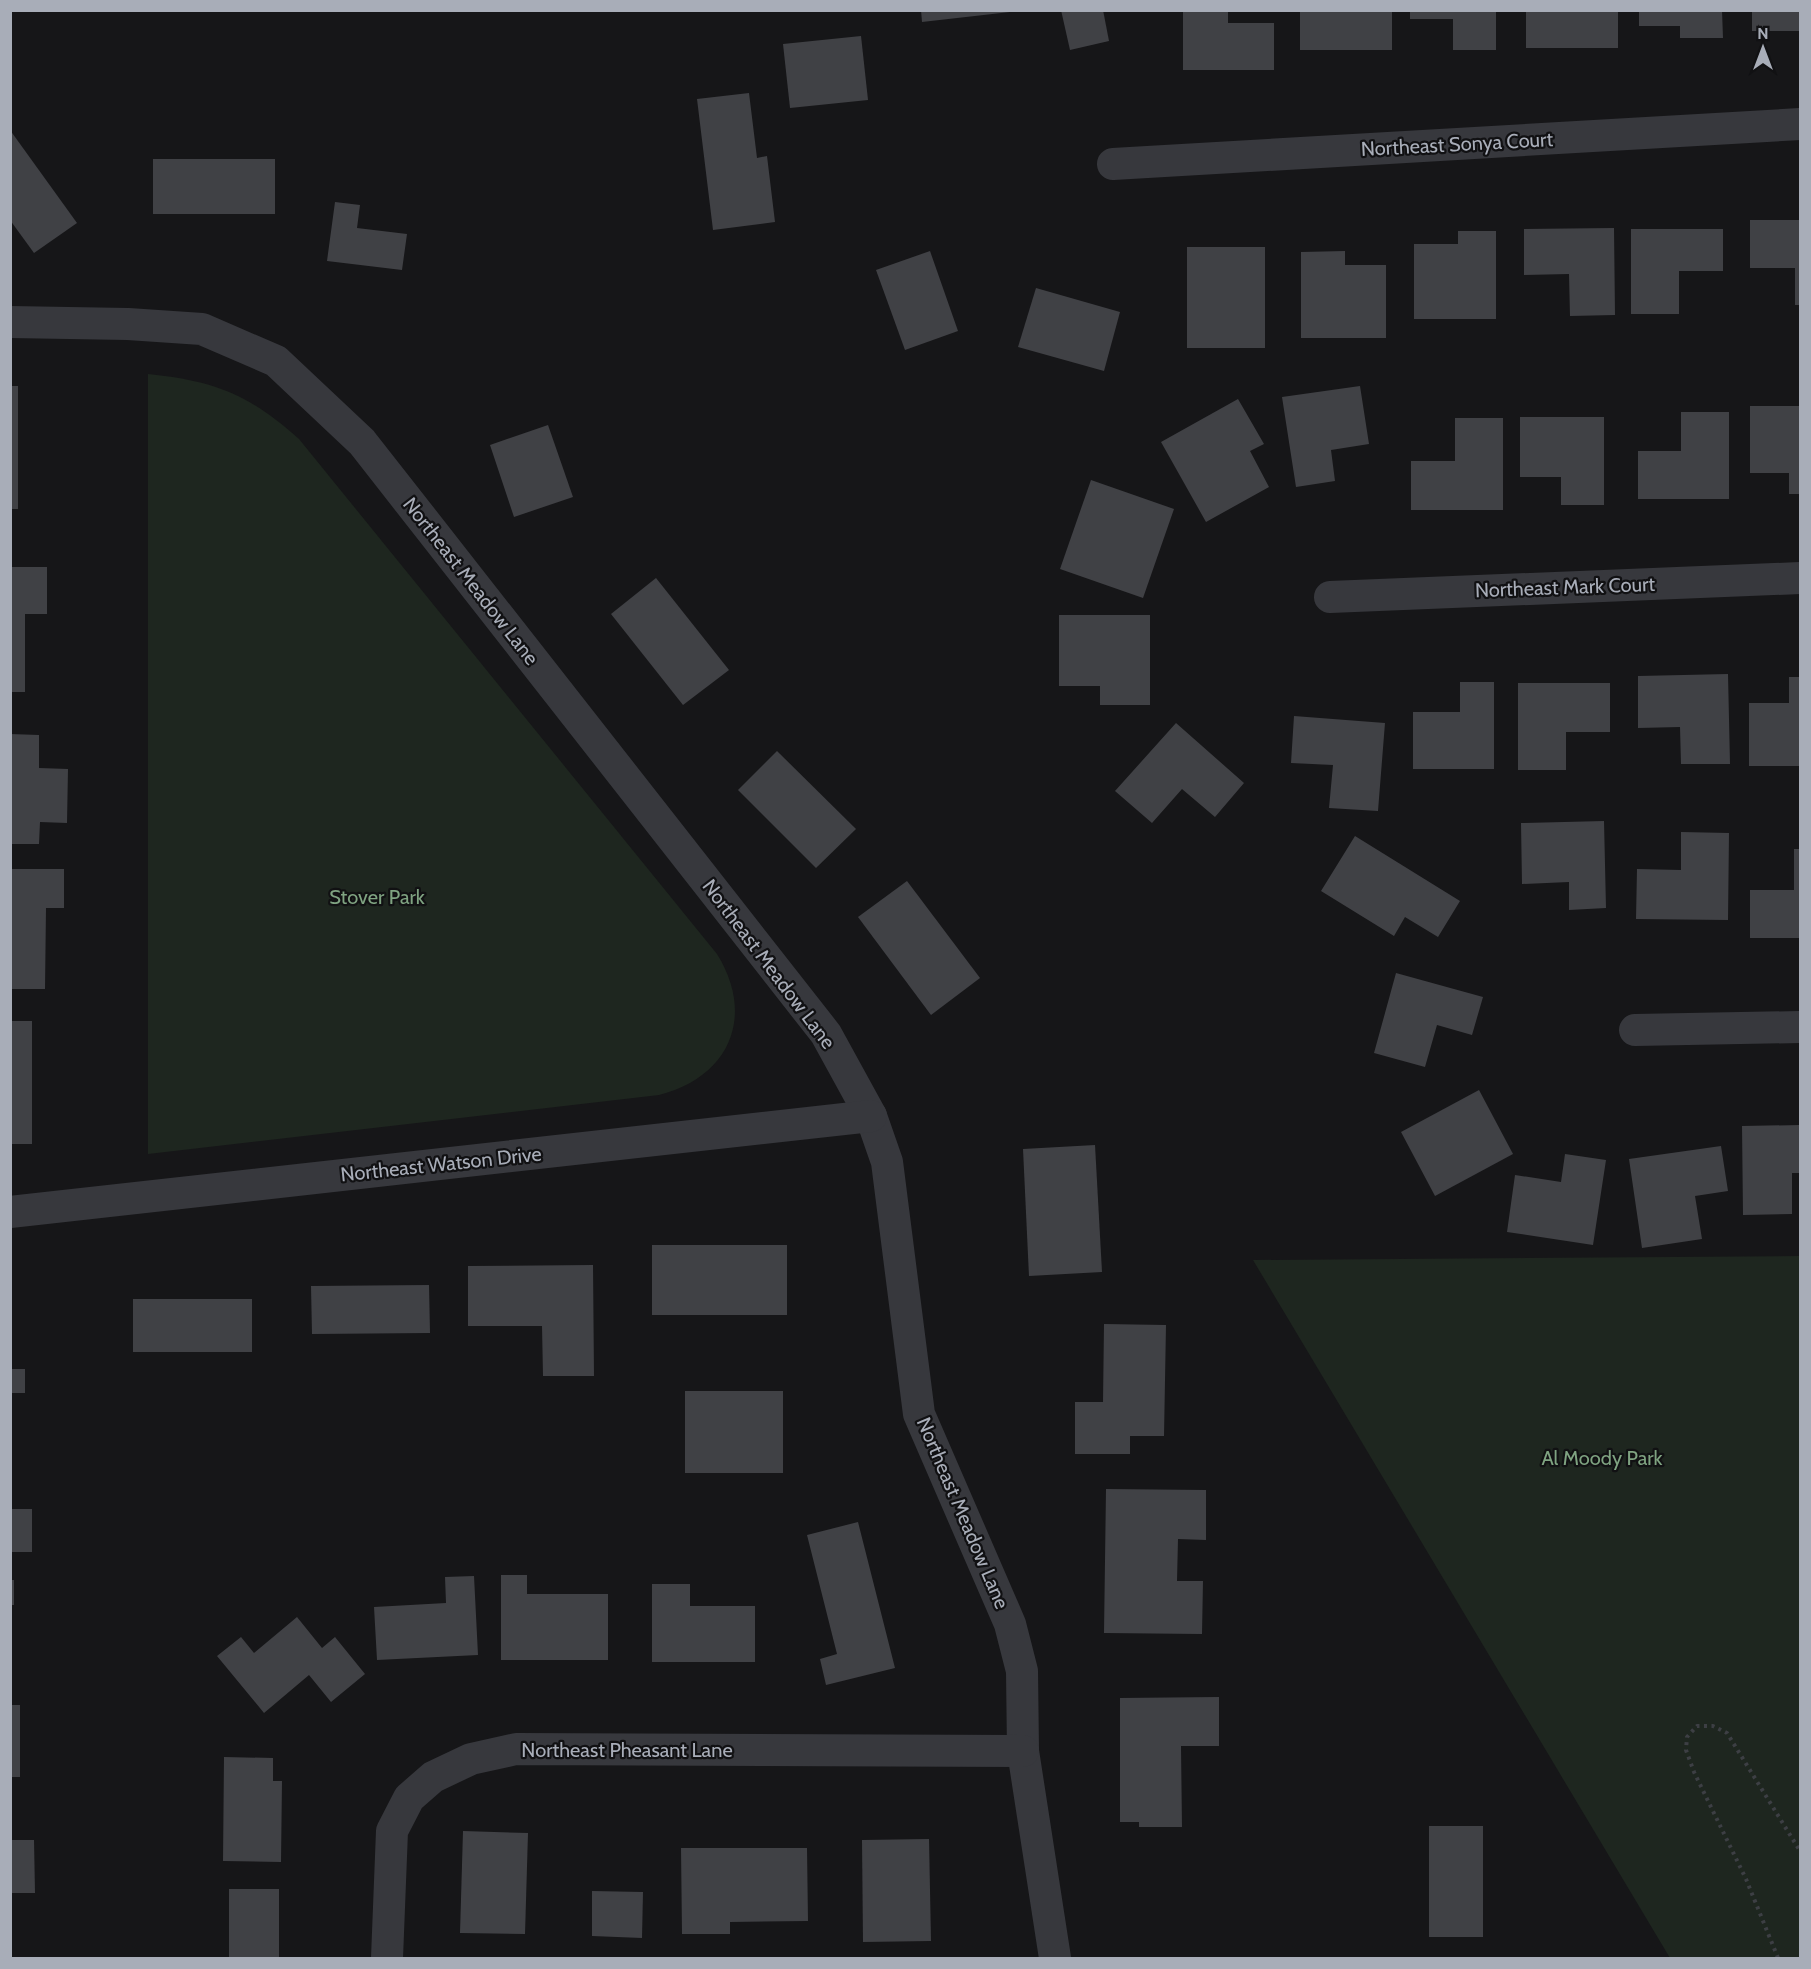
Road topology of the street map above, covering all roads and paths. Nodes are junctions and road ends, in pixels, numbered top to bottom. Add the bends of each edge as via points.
1 (1800, 124) edge
2 (1113, 164) dead end
3 (10, 322) edge
4 (1800, 578) edge
5 (1330, 597) dead end
6 (1800, 1027) edge
7 (1635, 1030) dead end
8 (871, 1116) junction
9 (10, 1212) edge
10 (1023, 1751) junction
11 (1800, 1851) edge
12 (387, 1959) edge
13 (1055, 1959) edge
14 (1778, 1959) edge

1 - 2 street, Northeast Sonya Court
3 - 8 street, Northeast Meadow Lane via 202,329 276,361 362,442 826,1034
4 - 5 street, Northeast Mark Court
6 - 7 street
8 - 9 street, Northeast Watson Drive
8 - 10 street, Northeast Meadow Lane via 887,1162 919,1414 1010,1624 1022,1671
10 - 12 street, Northeast Pheasant Lane via 516,1749 471,1760 433,1777 409,1798 392,1831
10 - 13 street, Northeast Meadow Lane
11 - 14 path via 1727,1733 1713,1726 1696,1726 1687,1737 1686,1750

